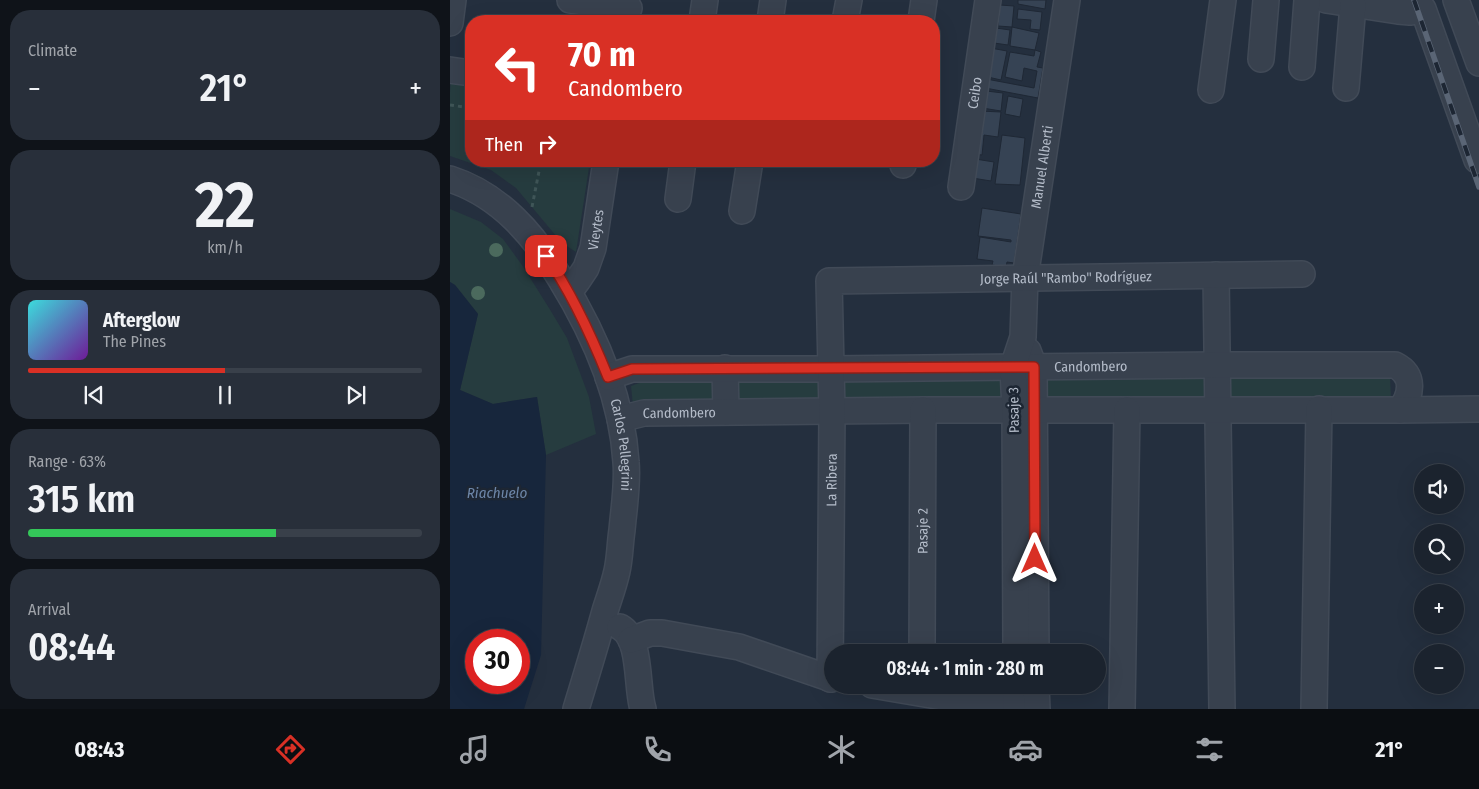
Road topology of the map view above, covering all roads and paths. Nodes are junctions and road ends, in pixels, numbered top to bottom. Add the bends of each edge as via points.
1 (453, 0) edge
2 (570, 0) edge
3 (705, 0) edge
4 (773, 0) edge
5 (849, 0) edge
6 (924, 0) edge
7 (988, 0) edge
8 (1067, 0) edge
9 (1222, 0) edge
10 (1266, 0) edge
11 (1307, 0) edge
12 (1326, 0) edge
13 (1456, 0) edge
14 (1353, 5) junction
15 (629, 10) edge
16 (703, 15) edge
17 (771, 15) edge
18 (847, 15) edge
19 (923, 15) edge
20 (450, 23) edge
21 (1261, 59) dead end
22 (1479, 63) edge
23 (1302, 67) dead end
24 (450, 70) edge
25 (465, 72) edge
26 (1346, 88) dead end
27 (1211, 90) dead end
28 (450, 105) edge
29 (465, 107) edge
30 (1478, 160) dead end
31 (540, 167) edge
32 (605, 167) edge
33 (682, 167) edge
34 (749, 167) edge
35 (450, 180) edge
36 (961, 186) dead end
37 (678, 199) dead end
38 (742, 211) dead end
39 (528, 232) junction
40 (1302, 274) dead end
41 (1216, 275) junction
42 (1025, 278) junction
43 (829, 281) joint
44 (569, 292) junction
45 (1023, 337) joint
46 (1216, 365) junction
47 (1024, 367) junction
48 (725, 368) junction
49 (831, 369) junction
50 (608, 377) junction
51 (1217, 409) junction
52 (1319, 409) junction
53 (1479, 409) edge
54 (923, 410) junction
55 (1024, 410) junction
56 (1127, 410) junction
57 (1400, 410) junction
58 (832, 411) junction
59 (726, 412) junction
60 (620, 418) junction
61 (603, 619) junction
62 (631, 640) junction
63 (831, 644) edge
64 (922, 644) edge
65 (1016, 644) edge
66 (1036, 644) edge
67 (824, 677) edge
68 (945, 694) edge
69 (1016, 694) edge
70 (1036, 694) edge
71 (576, 709) edge
72 (643, 709) edge
73 (1015, 709) edge
74 (1037, 709) edge
75 (1122, 709) edge
76 (1222, 709) edge
77 (1314, 709) edge

1 - 20 street
2 - 15 street
3 - 16 street
4 - 17 street
5 - 18 street
6 - 19 street
7 - 36 street, Ceibo
8 - 42 street, Manuel Alberti
9 - 27 street
10 - 21 street
11 - 23 street
12 - 14 street
13 - 22 street
14 - 26 street
14 - 30 street via 1410,12 1423,9
24 - 25 street
28 - 29 path
31 - 39 path
32 - 44 street, Vieytes via 594,248 586,268
33 - 37 street
34 - 38 street
35 - 39 street, Carlos Pellegrini via 492,199
39 - 44 street, Carlos Pellegrini
40 - 41 street, Jorge Raúl "Rambo" Rodríguez
41 - 42 street, Jorge Raúl "Rambo" Rodríguez
41 - 46 street
42 - 43 street, Jorge Raúl "Rambo" Rodríguez
42 - 45 street, Manuel Alberti
43 - 49 street, La Ribera
44 - 50 street, Carlos Pellegrini
45 - 47 street, Pasaje 3
46 - 47 street, Candombero
46 - 51 street
46 - 57 street, Candombero via 1395,365 1404,370 1409,379 1408,397
47 - 49 street, Candombero
47 - 55 street, Pasaje 3
48 - 49 street, Candombero
48 - 50 street, Candombero via 632,369
48 - 59 street
49 - 58 street, La Ribera
50 - 60 street, Carlos Pellegrini
51 - 52 street, Candombero
51 - 56 street, Candombero
51 - 76 street
52 - 57 street, Candombero
52 - 77 street
53 - 57 street, Candombero
54 - 55 street, Candombero
54 - 58 street, Candombero
54 - 64 street, Pasaje 2
55 - 56 street, Candombero
55 - 65 street, Pasaje 3
55 - 66 street, Pasaje 3
56 - 75 street
58 - 59 street, Candombero
58 - 63 street, La Ribera
59 - 60 street, Candombero via 644,413
60 - 61 street, Carlos Pellegrini via 626,463 624,510 617,570
61 - 62 street via 623,629
61 - 71 street, Carlos Pellegrini
62 - 67 street via 650,633 662,633 740,647
62 - 72 street
68 - 73 street
69 - 73 street
70 - 74 street

